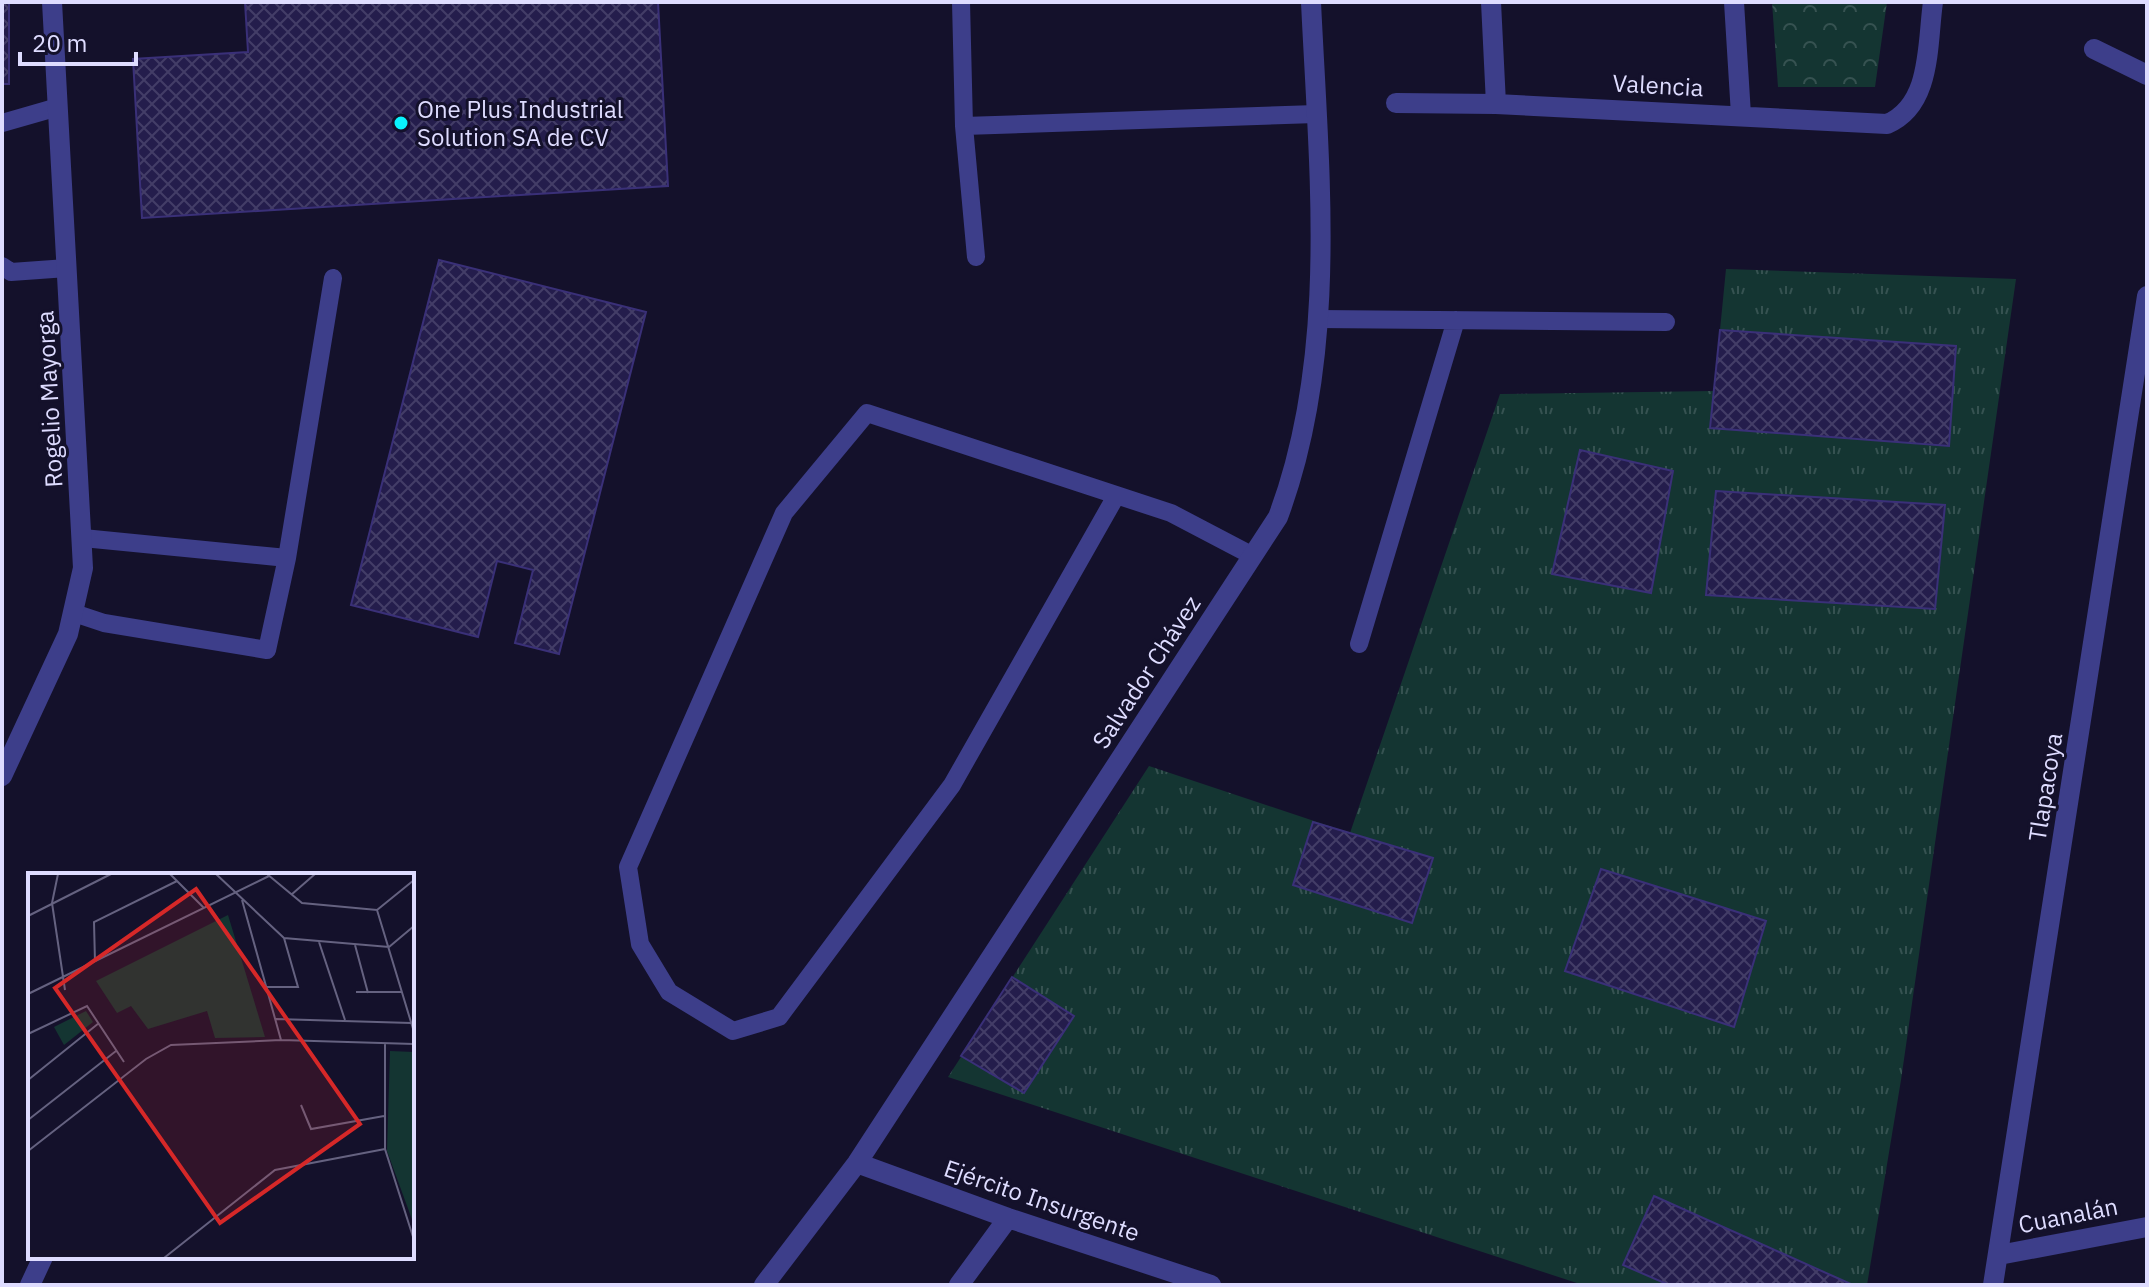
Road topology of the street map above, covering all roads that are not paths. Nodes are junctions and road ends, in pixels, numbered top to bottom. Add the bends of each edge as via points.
1 (52, 2) edge
2 (961, 2) edge
3 (1311, 2) edge
4 (1491, 2) edge
5 (1734, 2) edge
6 (1933, 2) edge
7 (2094, 49) dead end
8 (2147, 75) edge
9 (1396, 103) dead end
10 (1496, 104) junction
11 (58, 107) junction
12 (1316, 114) junction
13 (1741, 115) junction
14 (2, 123) edge
15 (964, 126) junction
16 (976, 257) dead end
17 (2, 266) edge
18 (67, 268) junction
19 (333, 278) dead end
20 (2147, 296) edge
21 (1317, 319) junction
22 (1456, 320) junction
23 (1666, 322) dead end
24 (2142, 359) edge
25 (1116, 496) junction
26 (83, 538) junction
27 (1253, 556) junction
28 (287, 558) junction
29 (74, 613) junction
30 (1359, 644) dead end
31 (2, 776) edge
32 (857, 1163) junction
33 (1008, 1218) junction
34 (2147, 1227) edge
35 (1999, 1255) junction
36 (42, 1259) edge
37 (30, 1285) edge
38 (764, 1285) edge
39 (959, 1285) edge
40 (1211, 1285) edge
41 (1993, 1285) edge

1 - 11 street, Rogelio Mayorga
2 - 15 lane
3 - 12 street, Salvador Chávez
4 - 10 street
5 - 13 street
6 - 13 street, Valencia via 1921,89 1901,118 1887,124
7 - 8 street
9 - 10 street, Valencia
10 - 13 street, Valencia
11 - 14 lane
11 - 18 street, Rogelio Mayorga
12 - 15 lane
12 - 21 street, Salvador Chávez via 1323,250
15 - 16 lane
17 - 18 lane via 11,272
18 - 26 street, Rogelio Mayorga
19 - 28 lane
20 - 24 street, Tlapacoya
21 - 22 lane
21 - 27 street, Salvador Chávez via 1297,467 1278,517
22 - 23 lane
22 - 30 lane
24 - 35 street, Tlapacoya
25 - 25 lane via 867,413 784,513 628,867 640,944 669,992 733,1031 779,1017 952,785
25 - 27 lane via 1171,513
26 - 28 lane
26 - 29 street, Rogelio Mayorga
27 - 32 street, Salvador Chávez
28 - 29 lane via 267,650 104,623
29 - 31 street, Rogelio Mayorga
32 - 33 street, Ejército Insurgente
32 - 38 street, Salvador Chávez
33 - 39 street
33 - 40 street, Ejército Insurgente
34 - 35 street, Cuanalán
35 - 41 street, Tlapacoya
36 - 37 street

